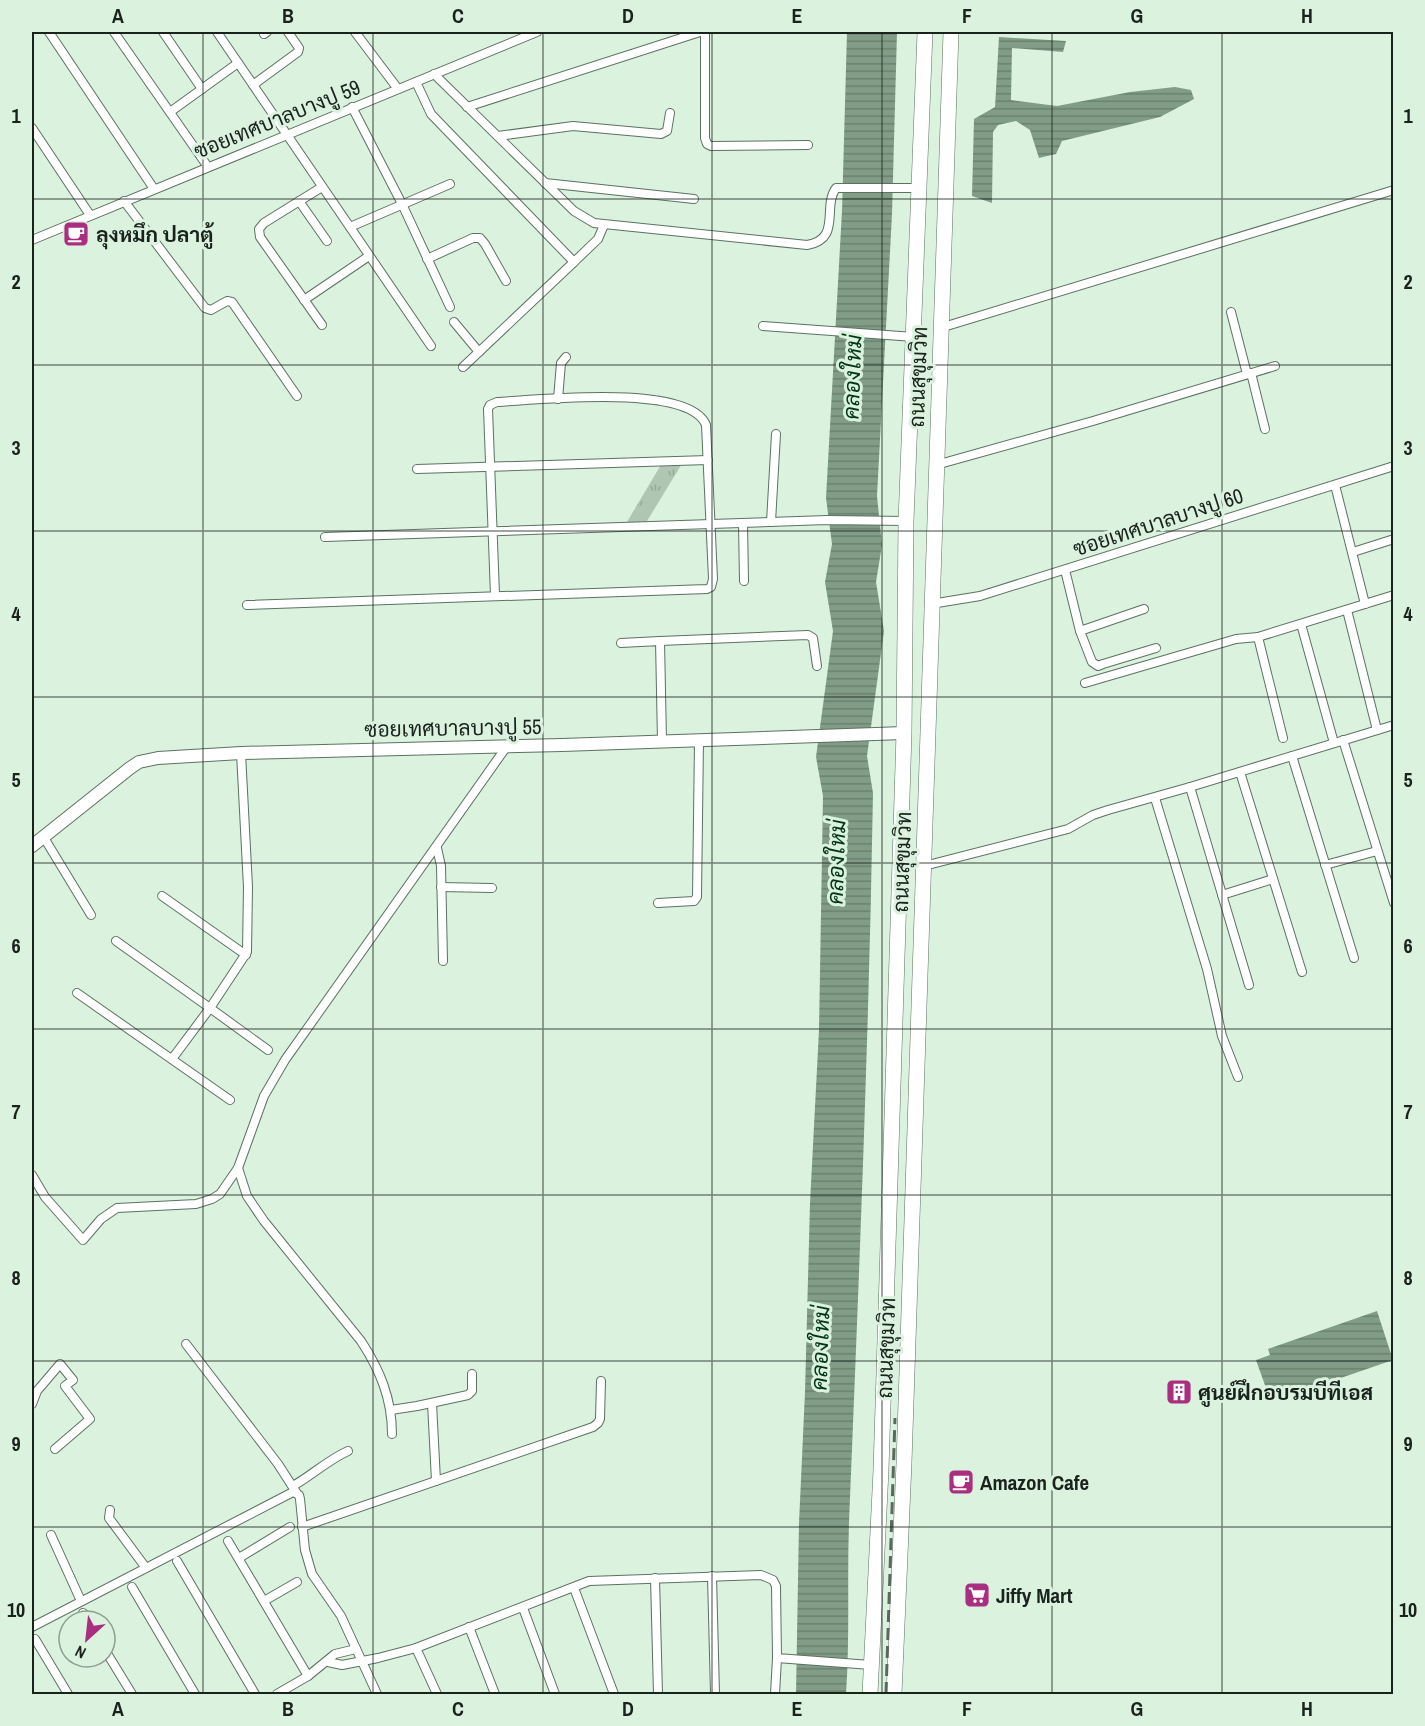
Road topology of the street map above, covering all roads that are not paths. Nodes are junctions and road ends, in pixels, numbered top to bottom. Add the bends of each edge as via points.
1 (49, 32) edge
2 (114, 32) edge
3 (163, 32) edge
4 (217, 32) edge
5 (288, 32) edge
6 (355, 32) edge
7 (537, 32) edge
8 (700, 32) edge
9 (705, 32) edge
10 (925, 32) edge
11 (951, 32) edge
12 (238, 63) junction
13 (434, 74) junction
14 (416, 82) junction
15 (253, 85) junction
16 (202, 89) junction
17 (398, 89) junction
18 (467, 106) junction
19 (352, 107) junction
20 (170, 112) junction
21 (670, 112) dead end
22 (32, 128) edge
23 (286, 134) junction
24 (498, 136) junction
25 (808, 145) dead end
26 (208, 166) junction
27 (545, 183) junction
28 (450, 184) dead end
29 (322, 187) junction
30 (920, 188) junction
31 (154, 189) junction
32 (1394, 190) edge
33 (694, 199) dead end
34 (124, 201) junction
35 (299, 201) junction
36 (402, 204) junction
37 (90, 215) junction
38 (604, 225) junction
39 (350, 227) junction
40 (32, 240) edge
41 (327, 242) dead end
42 (369, 256) junction
43 (427, 259) junction
44 (574, 262) junction
45 (506, 281) dead end
46 (304, 300) junction
47 (450, 307) dead end
48 (1231, 312) dead end
49 (454, 322) dead end
50 (322, 325) dead end
51 (763, 326) dead end
52 (940, 328) junction
53 (914, 337) junction
54 (431, 346) dead end
55 (478, 352) junction
56 (566, 357) dead end
57 (1275, 366) dead end
58 (463, 367) dead end
59 (1249, 374) junction
60 (297, 396) dead end
61 (558, 399) junction
62 (1265, 429) dead end
63 (776, 434) dead end
64 (708, 460) junction
65 (936, 465) junction
66 (1394, 466) edge
67 (491, 467) junction
68 (417, 469) dead end
69 (1335, 485) junction
70 (906, 521) junction
71 (771, 522) junction
72 (743, 523) junction
73 (712, 524) junction
74 (493, 531) junction
75 (325, 537) dead end
76 (1394, 538) edge
77 (1353, 552) junction
78 (1065, 570) junction
79 (744, 581) dead end
80 (495, 595) junction
81 (1393, 599) edge
82 (931, 604) junction
83 (1365, 604) junction
84 (247, 605) dead end
85 (1144, 609) dead end
86 (1347, 610) junction
87 (1301, 624) junction
88 (1080, 631) junction
89 (1258, 637) junction
90 (660, 641) junction
91 (621, 643) dead end
92 (1156, 648) dead end
93 (817, 666) dead end
94 (1085, 683) dead end
95 (1394, 725) edge
96 (1377, 730) junction
97 (904, 733) junction
98 (1283, 738) dead end
99 (699, 740) junction
100 (662, 741) junction
101 (1339, 742) junction
102 (507, 746) junction
103 (241, 753) junction
104 (1292, 756) junction
105 (1240, 772) junction
106 (1190, 788) junction
107 (1155, 798) junction
108 (43, 836) junction
109 (32, 846) edge
110 (437, 848) junction
111 (1377, 851) junction
112 (924, 866) junction
113 (1325, 866) junction
114 (1273, 879) junction
115 (441, 887) junction
116 (492, 888) dead end
117 (1222, 895) junction
118 (162, 896) dead end
119 (658, 903) dead end
120 (1394, 903) edge
121 (92, 915) dead end
122 (116, 940) dead end
123 (246, 955) junction
124 (1354, 958) dead end
125 (443, 961) dead end
126 (1302, 972) dead end
127 (1248, 985) dead end
128 (77, 993) dead end
129 (210, 1008) junction
130 (894, 1010) junction
131 (918, 1010) junction
132 (268, 1050) dead end
133 (172, 1059) junction
134 (1238, 1077) dead end
135 (230, 1100) dead end
136 (238, 1168) junction
137 (32, 1175) edge
138 (186, 1344) dead end
139 (472, 1374) dead end
140 (601, 1381) dead end
141 (432, 1403) junction
142 (32, 1404) edge
143 (391, 1410) junction
144 (392, 1434) dead end
145 (55, 1449) dead end
146 (348, 1451) dead end
147 (436, 1481) junction
148 (295, 1489) junction
149 (110, 1510) dead end
150 (307, 1526) junction
151 (290, 1527) dead end
152 (51, 1535) dead end
153 (228, 1541) dead end
154 (238, 1558) junction
155 (177, 1561) dead end
156 (146, 1568) junction
157 (712, 1576) junction
158 (655, 1578) junction
159 (297, 1582) dead end
160 (132, 1587) dead end
161 (574, 1587) junction
162 (81, 1601) junction
163 (264, 1601) junction
164 (523, 1608) junction
165 (32, 1626) edge
166 (469, 1628) junction
167 (35, 1640) dead end
168 (416, 1648) junction
169 (356, 1649) junction
170 (777, 1658) junction
171 (363, 1661) junction
172 (328, 1662) junction
173 (864, 1665) junction
174 (116, 1669) edge
175 (308, 1676) junction
176 (775, 1694) edge
177 (68, 1695) edge
178 (132, 1695) edge
179 (195, 1695) edge
180 (255, 1695) edge
181 (277, 1695) edge
182 (377, 1695) edge
183 (437, 1695) edge
184 (495, 1695) edge
185 (555, 1695) edge
186 (614, 1695) edge
187 (658, 1695) edge
188 (715, 1695) edge
189 (870, 1695) edge
190 (894, 1695) edge

1 - 31 street
2 - 20 street
3 - 16 street
4 - 12 street
5 - 15 street via 298,48 296,56
6 - 17 street
7 - 13 street, ซอยเทศบาลบางปู 59
8 - 18 street
9 - 25 street via 707,144
10 - 30 highway, ถนนสุขุมวิท
11 - 52 highway, ถนนสุขุมวิท
12 - 15 street
12 - 16 street
13 - 14 street, ซอยเทศบาลบางปู 59
13 - 18 street
14 - 17 street, ซอยเทศบาลบางปู 59
14 - 44 street via 431,114
15 - 23 street
16 - 20 street
17 - 19 street, ซอยเทศบาลบางปู 59
18 - 24 street
19 - 23 street, ซอยเทศบาลบางปู 59
19 - 36 street
20 - 26 street
21 - 24 street via 667,131 661,134 573,126
22 - 37 street
23 - 26 street, ซอยเทศบาลบางปู 59
23 - 29 street
24 - 27 street
26 - 31 street, ซอยเทศบาลบางปู 59
27 - 33 street
27 - 38 street via 580,217
28 - 36 street
29 - 35 street
29 - 39 street
30 - 38 street via 839,186 833,193 825,236 807,245
30 - 53 highway, ถนนสุขุมวิท
31 - 34 street, ซอยเทศบาลบางปู 59
32 - 52 street
34 - 37 street, ซอยเทศบาลบางปู 59
34 - 60 street via 205,308 211,310 232,302
35 - 41 street
35 - 46 street via 264,223 259,233
36 - 39 street
36 - 43 street
37 - 40 street, ซอยเทศบาลบางปู 59
38 - 44 street via 598,239
39 - 42 street
42 - 46 street
42 - 54 street
43 - 45 street via 480,238
43 - 47 street
44 - 55 street
46 - 50 street
48 - 59 street
49 - 55 street
51 - 53 street
52 - 65 highway, ถนนสุขุมวิท
53 - 70 highway, ถนนสุขุมวิท
55 - 58 street
56 - 61 street via 561,363
57 - 59 street
59 - 62 street
59 - 65 street
61 - 64 street via 637,397 685,407 704,420
61 - 67 street via 490,405
63 - 71 street
64 - 67 street
64 - 73 street
65 - 82 highway, ถนนสุขุมวิท
66 - 69 street, ซอยเทศบาลบางปู 60
67 - 68 street
67 - 74 street
69 - 77 street
69 - 78 street, ซอยเทศบาลบางปู 60
70 - 71 street
70 - 97 highway, ถนนสุขุมวิท
71 - 72 street
72 - 73 street
72 - 79 street
73 - 74 street
73 - 80 street via 713,584 707,589
74 - 75 street
74 - 80 street
76 - 77 street
77 - 83 street
78 - 82 street, ซอยเทศบาลบางปู 60 via 980,596
78 - 88 street
80 - 84 street
81 - 83 street
82 - 112 highway, ถนนสุขุมวิท
83 - 86 street
85 - 88 street
86 - 87 street
86 - 96 street
87 - 89 street
87 - 101 street
88 - 92 street via 1089,659 1098,666
89 - 94 street via 1236,639
89 - 98 street
90 - 91 street
90 - 93 street via 808,635 813,638
90 - 100 street
95 - 96 street
96 - 101 street
97 - 99 street, ซอยเทศบาลบางปู 55
97 - 130 highway, ถนนสุขุมวิท
99 - 100 street, ซอยเทศบาลบางปู 55
99 - 119 street via 697,897 694,901
100 - 102 street, ซอยเทศบาลบางปู 55
101 - 104 street
101 - 111 street
102 - 103 street, ซอยเทศบาลบางปู 55
102 - 110 street
103 - 108 street, ซอยเทศบาลบางปู 55 via 139,762
103 - 123 street via 248,887
104 - 105 street
104 - 113 street
105 - 106 street
105 - 114 street
106 - 107 street
106 - 117 street
107 - 112 street via 1093,815 1068,829
107 - 134 street via 1207,969 1225,1045
108 - 109 street, ซอยเทศบาลบางปู 55
108 - 121 street
110 - 115 street
110 - 136 street via 273,1079
111 - 113 street
111 - 120 street
112 - 131 highway, ถนนสุขุมวิท
113 - 124 street
114 - 117 street
114 - 126 street
115 - 116 street
115 - 125 street
117 - 127 street
118 - 123 street
122 - 129 street
123 - 129 street
128 - 133 street
129 - 132 street
129 - 133 street
130 - 131 highway
130 - 173 highway, ถนนสุขุมวิท via 881,1470
131 - 190 highway, ถนนสุขุมวิท
133 - 135 street
136 - 137 street via 212,1199 166,1207 117,1208 83,1240 45,1197
136 - 143 street via 247,1196 264,1221 361,1341
138 - 148 street
139 - 141 street via 470,1393
140 - 147 street via 600,1419 593,1427
141 - 143 street
141 - 147 street
142 - 145 street via 37,1391 60,1364 73,1380 64,1386 90,1419
143 - 144 street
146 - 148 street via 333,1458
147 - 150 street
148 - 150 street
148 - 156 street
149 - 156 street via 109,1518
150 - 169 street via 305,1550 312,1574 341,1616
151 - 154 street
152 - 162 street
153 - 154 street
154 - 163 street
155 - 180 street
156 - 162 street
157 - 158 street
157 - 170 street via 762,1575 773,1580
157 - 188 street
158 - 161 street via 599,1580
158 - 187 street
159 - 163 street
160 - 179 street
161 - 164 street
161 - 186 street
162 - 165 street
163 - 175 street
164 - 166 street
164 - 185 street
166 - 168 street
166 - 184 street
167 - 177 street
168 - 171 street
168 - 183 street
169 - 171 street
169 - 172 street via 335,1654
170 - 173 street
170 - 176 street
171 - 172 street via 342,1665
171 - 182 street
172 - 175 street
173 - 189 highway, ถนนสุขุมวิท
174 - 178 street
175 - 181 street

